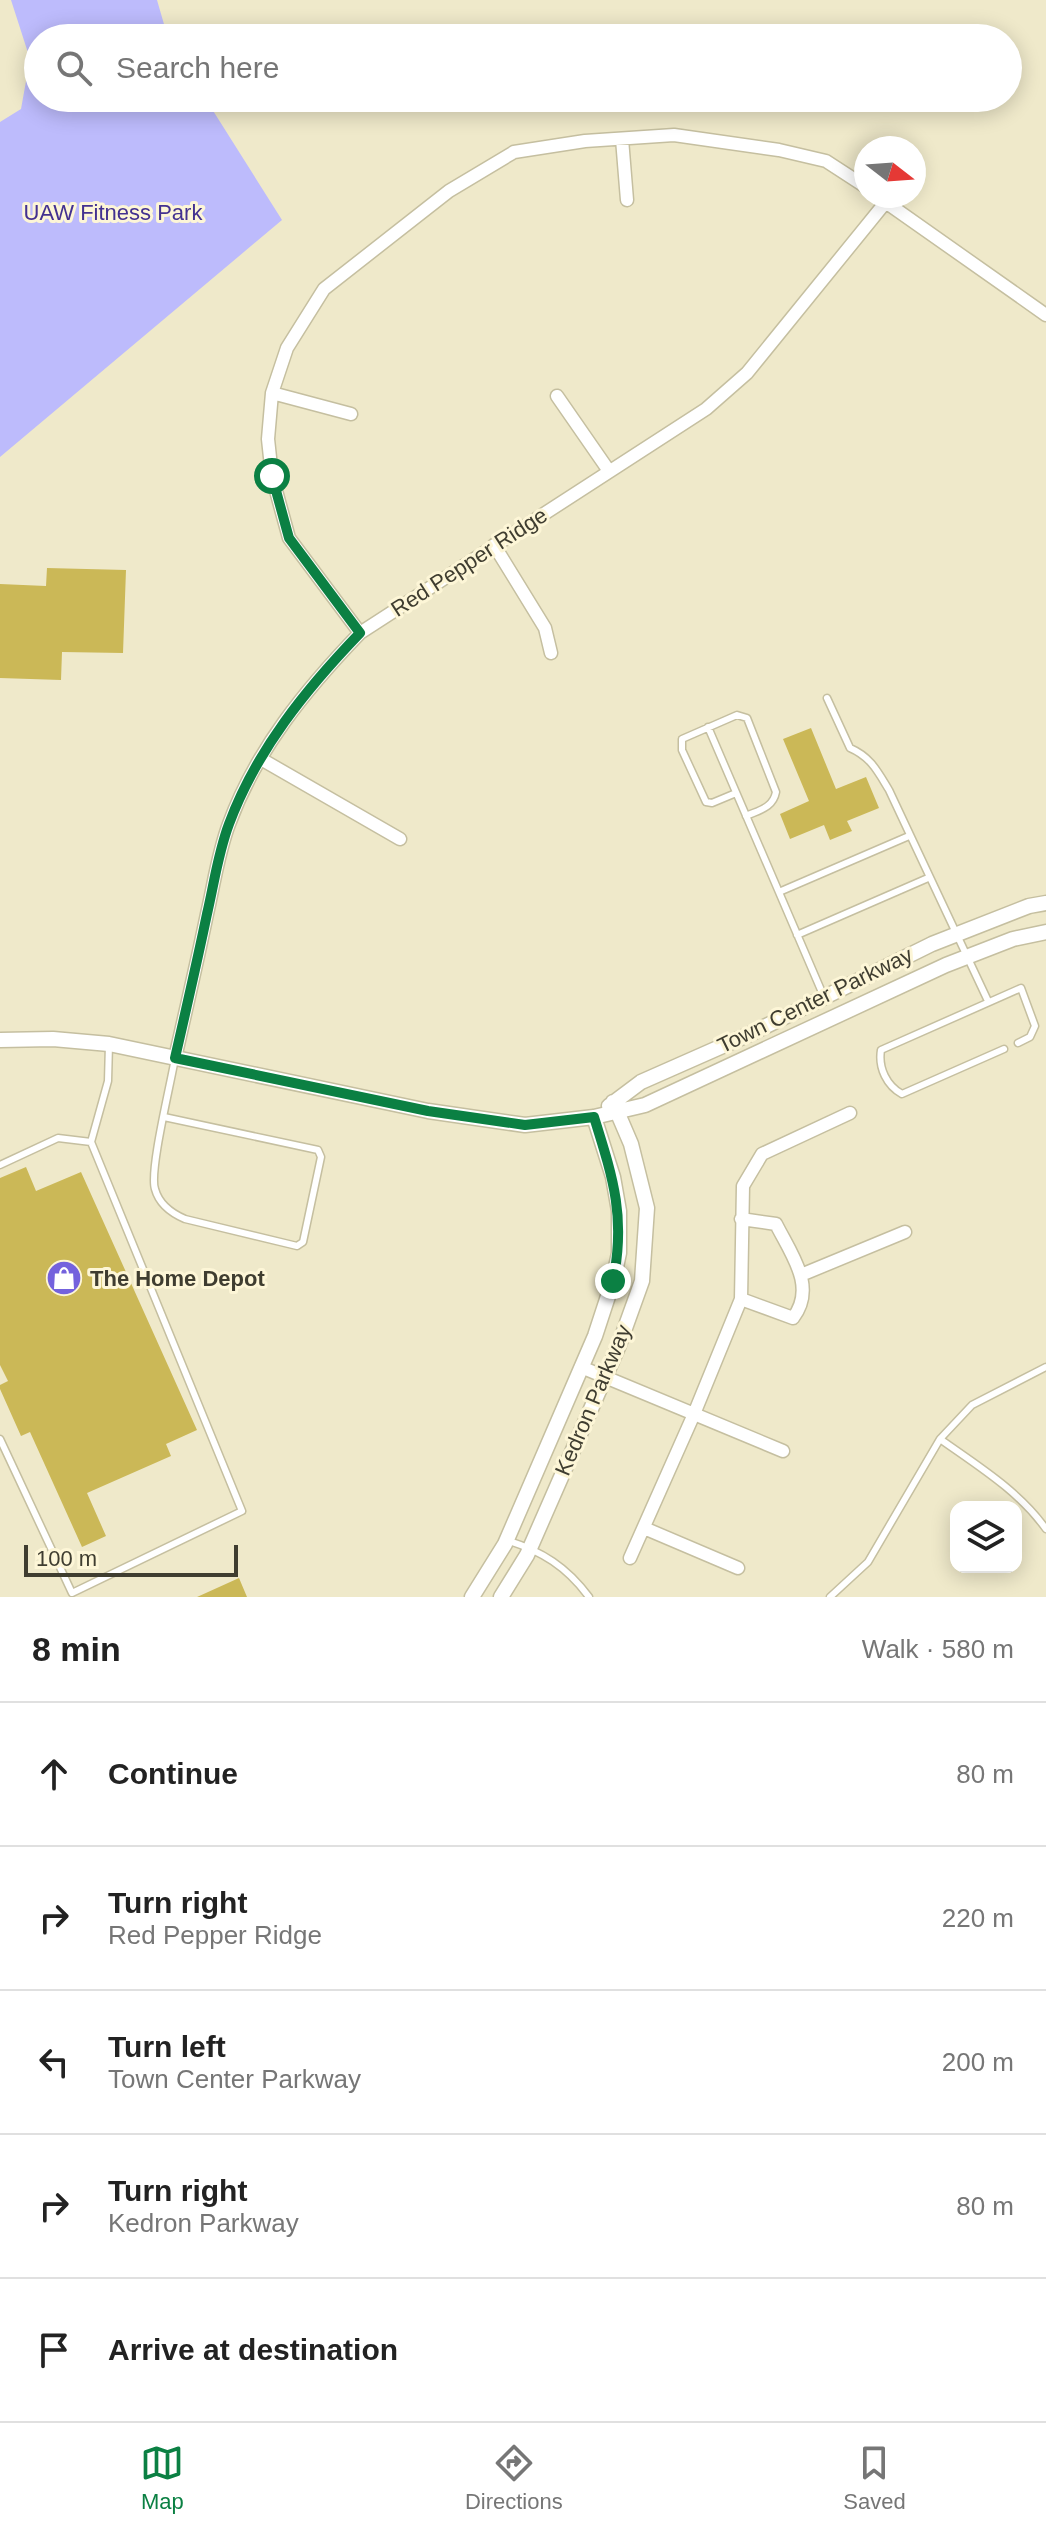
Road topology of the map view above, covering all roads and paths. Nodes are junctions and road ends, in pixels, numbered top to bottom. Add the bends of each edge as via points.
1 (622, 139) junction
2 (854, 179) edge
3 (627, 200) dead end
4 (874, 208) edge
5 (894, 208) edge
6 (1046, 315) edge
7 (272, 393) junction
8 (557, 396) dead end
9 (351, 414) dead end
10 (609, 471) junction
11 (494, 545) junction
12 (360, 633) junction
13 (551, 653) dead end
14 (827, 698) dead end
15 (708, 727) junction
16 (261, 759) junction
17 (736, 793) junction
18 (746, 816) junction
19 (909, 836) junction
20 (400, 839) dead end
21 (928, 878) junction
22 (779, 892) junction
23 (1046, 903) edge
24 (1046, 932) edge
25 (957, 933) junction
26 (797, 935) junction
27 (967, 957) junction
28 (824, 997) junction
29 (988, 1001) junction
30 (0, 1040) edge
31 (1018, 1043) dead end
32 (109, 1044) junction
33 (1004, 1049) dead end
34 (175, 1058) junction
35 (615, 1107) junction
36 (850, 1113) dead end
37 (164, 1117) junction
38 (594, 1117) junction
39 (91, 1142) junction
40 (0, 1165) edge
41 (741, 1219) junction
42 (905, 1232) dead end
43 (801, 1275) junction
44 (741, 1299) junction
45 (581, 1367) junction
46 (1046, 1367) edge
47 (604, 1378) junction
48 (694, 1414) junction
49 (0, 1439) edge
50 (940, 1439) junction
51 (783, 1451) dead end
52 (644, 1528) junction
53 (1046, 1529) edge
54 (506, 1540) junction
55 (531, 1547) junction
56 (630, 1558) dead end
57 (738, 1568) dead end
58 (72, 1593) junction
59 (63, 1597) edge
60 (472, 1597) edge
61 (501, 1597) edge
62 (589, 1597) edge
63 (830, 1597) edge

1 - 2 street via 674,135 779,150 826,161
1 - 3 street
1 - 7 street via 514,152 449,191 324,289 287,348
4 - 10 street, Red Pepper Ridge via 747,373 706,409
5 - 6 street
7 - 9 street
7 - 12 street via 272,476 289,538
8 - 10 street
10 - 11 street, Red Pepper Ridge
11 - 12 street, Red Pepper Ridge
11 - 13 street via 545,628
12 - 16 street, Red Pepper Ridge via 315,679
14 - 19 lane via 850,748 872,762 889,790
15 - 17 lane
15 - 17 lane via 682,739 682,750 706,802
15 - 18 lane via 737,715 750,724 776,792 775,801
16 - 20 street
16 - 34 street, Red Pepper Ridge via 229,822 218,859
17 - 18 lane
18 - 22 lane
19 - 21 lane
19 - 22 lane
21 - 25 lane
21 - 26 lane
22 - 26 lane
23 - 25 street, Town Center Parkway
24 - 27 street, Town Center Parkway
25 - 27 lane
25 - 28 street, Town Center Parkway
26 - 28 lane
27 - 29 lane
27 - 35 street, Town Center Parkway via 659,1099
28 - 35 street, Town Center Parkway via 641,1082
29 - 31 lane via 1021,988 1035,1026 1030,1037
29 - 33 lane via 881,1050 879,1062 892,1088 902,1094
30 - 32 street
32 - 34 street
32 - 39 lane via 108,1081
34 - 37 lane
34 - 38 street via 525,1125
35 - 38 street, Town Center Parkway
35 - 47 street, Kedron Parkway via 647,1208 646,1254 642,1281
36 - 41 street via 762,1154 743,1186
37 - 37 lane via 153,1179 155,1192 172,1214 297,1246 303,1242 321,1157 318,1150
38 - 45 street, Kedron Parkway via 613,1177 619,1253
39 - 40 lane via 58,1138
39 - 58 lane via 242,1511
41 - 43 street via 776,1224
41 - 44 street
42 - 43 street
43 - 44 street via 805,1291 793,1318
44 - 48 street
45 - 47 street
45 - 54 street, Kedron Parkway
46 - 50 lane via 972,1405
47 - 48 street
47 - 55 street, Kedron Parkway
48 - 51 street
48 - 52 street
49 - 58 lane
50 - 53 lane via 1000,1481
50 - 63 lane via 868,1562
52 - 56 street
52 - 57 street
54 - 55 lane
54 - 60 street, Kedron Parkway
55 - 61 street, Kedron Parkway
55 - 62 lane via 573,1575
58 - 59 lane

